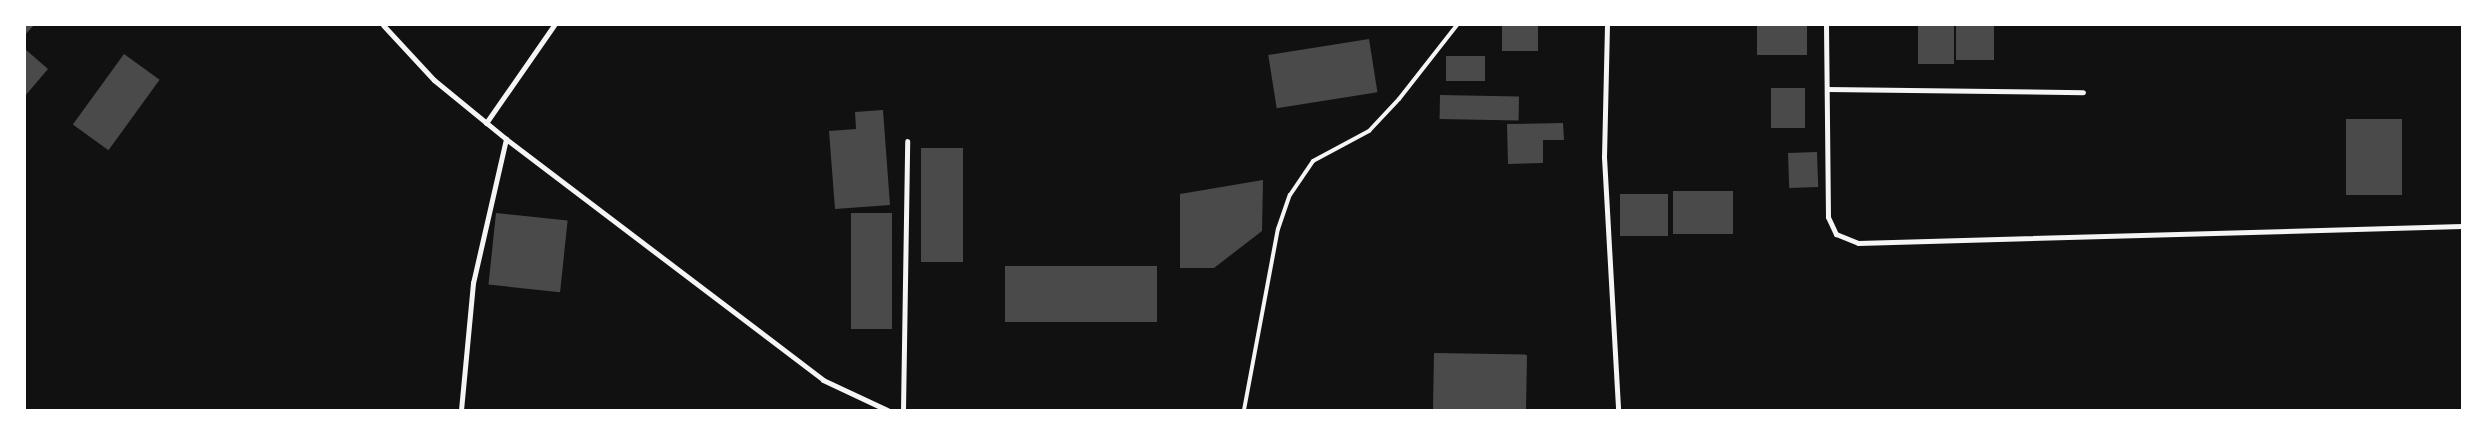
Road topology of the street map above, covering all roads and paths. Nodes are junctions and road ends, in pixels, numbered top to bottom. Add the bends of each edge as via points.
1 (383, 25) edge
2 (554, 25) edge
3 (1457, 25) edge
4 (1608, 25) edge
5 (1826, 25) edge
6 (1827, 89) junction
7 (2083, 92) dead end
8 (486, 123) junction
9 (506, 139) junction
10 (907, 141) dead end
11 (2462, 226) edge
12 (461, 410) edge
13 (887, 410) edge
14 (904, 410) edge
15 (1244, 410) edge
16 (1618, 410) edge

1 - 8 street via 434,80
2 - 8 street
3 - 15 lane via 1399,99 1369,131 1313,161 1290,195 1278,228
4 - 16 street via 1604,157
5 - 6 street
6 - 7 street
6 - 11 street via 1828,217 1836,234 1858,244
8 - 9 street
9 - 12 street via 473,283
9 - 13 street via 823,380
10 - 14 street

